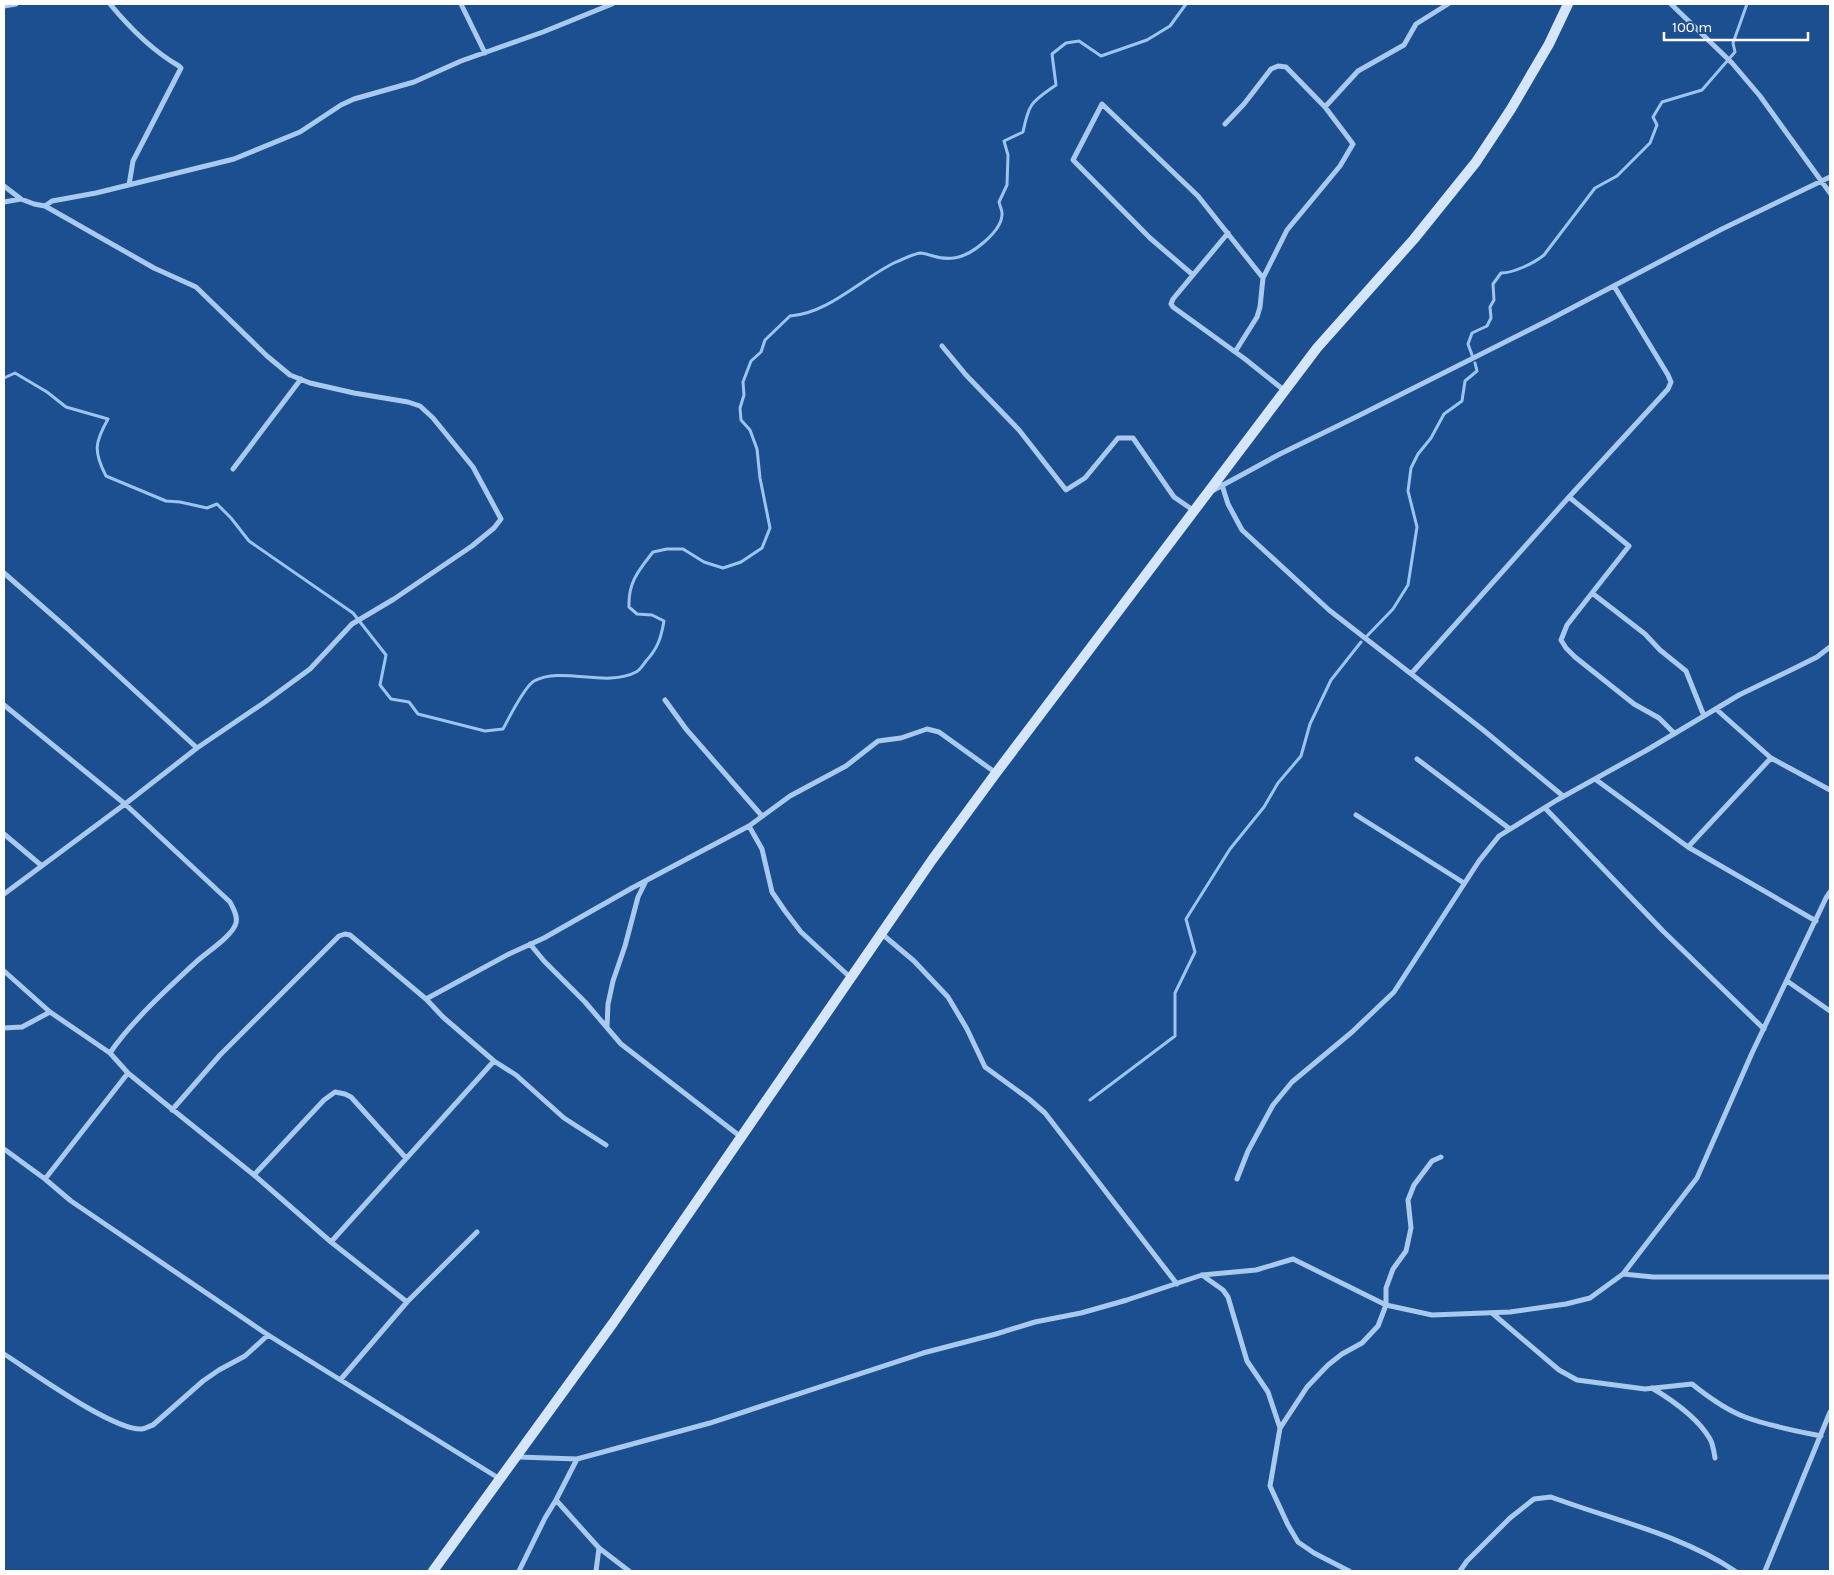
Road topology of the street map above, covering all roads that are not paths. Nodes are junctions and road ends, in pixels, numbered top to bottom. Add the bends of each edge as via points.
1 (16, 4) edge
2 (110, 4) edge
3 (462, 4) edge
4 (612, 4) edge
5 (1448, 4) edge
6 (1567, 4) edge
7 (1671, 4) edge
8 (4, 6) edge
9 (485, 53) junction
10 (1326, 107) junction
11 (1225, 124) dead end
12 (1830, 177) edge
13 (1822, 182) junction
14 (129, 185) junction
15 (4, 186) edge
16 (1830, 194) edge
17 (21, 198) junction
18 (4, 202) edge
19 (45, 206) junction
20 (1228, 233) junction
21 (1193, 275) junction
22 (1263, 278) junction
23 (1614, 286) junction
24 (942, 346) dead end
25 (1235, 352) junction
26 (301, 379) junction
27 (1284, 391) junction
28 (233, 469) dead end
29 (1222, 485) junction
30 (1205, 495) junction
31 (1568, 497) junction
32 (1193, 510) junction
33 (4, 574) edge
34 (1592, 593) junction
35 (1830, 647) edge
36 (1411, 674) junction
37 (665, 700) dead end
38 (4, 704) edge
39 (1716, 709) junction
40 (1704, 716) junction
41 (1674, 733) junction
42 (197, 748) junction
43 (1771, 758) junction
44 (1417, 759) dead end
45 (996, 773) junction
46 (1594, 779) junction
47 (1830, 790) edge
48 (1564, 796) junction
49 (125, 804) junction
50 (1544, 808) junction
51 (1356, 815) dead end
52 (762, 816) junction
53 (749, 826) junction
54 (1510, 829) junction
55 (4, 834) edge
56 (1688, 847) junction
57 (42, 866) junction
58 (645, 882) junction
59 (1464, 883) junction
60 (1830, 892) edge
61 (4, 894) edge
62 (1816, 921) junction
63 (881, 933) junction
64 (530, 944) junction
65 (4, 971) edge
66 (851, 978) junction
67 (1787, 981) junction
68 (426, 999) junction
69 (1830, 1011) edge
70 (50, 1012) junction
71 (607, 1027) junction
72 (4, 1028) edge
73 (1764, 1030) junction
74 (110, 1053) junction
75 (494, 1061) junction
76 (128, 1073) junction
77 (172, 1110) junction
78 (741, 1137) junction
79 (606, 1145) dead end
80 (4, 1149) edge
81 (1441, 1157) dead end
82 (406, 1158) junction
83 (254, 1175) junction
84 (45, 1179) junction
85 (1237, 1179) dead end
86 (477, 1232) dead end
87 (331, 1242) junction
88 (1622, 1274) junction
89 (1202, 1275) junction
90 (1830, 1277) edge
91 (1177, 1284) junction
92 (407, 1302) junction
93 (1386, 1305) junction
94 (1492, 1313) junction
95 (268, 1335) junction
96 (4, 1354) edge
97 (341, 1379) junction
98 (1652, 1388) junction
99 (1830, 1412) edge
100 (1280, 1428) junction
101 (1821, 1436) junction
102 (516, 1456) junction
103 (1715, 1458) dead end
104 (577, 1459) junction
105 (500, 1479) junction
106 (556, 1500) junction
107 (599, 1548) junction
108 (433, 1571) edge
109 (519, 1571) edge
110 (596, 1571) edge
111 (629, 1571) edge
112 (1349, 1571) edge
113 (1460, 1571) edge
114 (1735, 1571) edge
115 (1765, 1571) edge

1 - 8 street
2 - 14 street via 157,50 181,68 133,161
3 - 9 street
4 - 9 street
5 - 10 street via 1416,24 1404,45 1358,71
6 - 27 main road via 1550,44 1476,162
7 - 13 street via 1760,96
9 - 14 street via 414,82 354,99 300,132 234,159
10 - 11 street via 1286,67 1278,66 1270,69
10 - 22 street via 1353,144 1352,148 1287,230
12 - 13 street
13 - 16 street
13 - 23 street via 1722,229
14 - 19 street via 52,201
15 - 17 street
17 - 18 street
17 - 19 street
19 - 26 street via 154,268 196,286 267,356 290,375
20 - 21 street
20 - 21 street via 1198,196 1102,104 1073,160 1150,238
20 - 22 street
21 - 25 street via 1171,304
22 - 25 street via 1257,317
23 - 29 street
23 - 31 street via 1671,382 1658,401
24 - 32 street via 1019,430 1066,490 1085,478 1118,438 1133,438 1174,497
25 - 27 street
26 - 28 street
26 - 42 street via 420,406 434,418 473,467 501,519 472,546 352,624 310,669
27 - 30 main road
29 - 30 street
29 - 36 street via 1242,530 1329,610
30 - 32 main road
31 - 34 street via 1629,546
31 - 36 street
32 - 45 main road
33 - 42 street
34 - 40 street via 1686,671
34 - 41 street via 1567,625 1561,640 1575,656 1634,704 1659,718
35 - 39 street via 1817,657
36 - 48 street
37 - 52 street
38 - 49 street
39 - 40 street
39 - 43 street
40 - 41 street
41 - 46 street
42 - 49 street
43 - 47 street
43 - 56 street
44 - 54 street
45 - 52 street via 939,732 927,729 901,738 878,741 846,766 790,796
45 - 63 main road
46 - 48 street
46 - 56 street
48 - 50 street
49 - 57 street
49 - 74 street via 230,902 236,923 231,932 148,1009
50 - 54 street
50 - 73 street
51 - 59 street
52 - 53 street
53 - 58 street
53 - 66 street via 762,849 772,892 784,911 801,932
54 - 59 street via 1499,836
55 - 57 street
56 - 62 street
57 - 61 street
58 - 64 street
58 - 71 street via 613,981
59 - 85 street via 1394,992 1292,1082 1273,1105
60 - 62 street
62 - 67 street
63 - 66 main road
63 - 91 street via 914,961 948,997 985,1067 1045,1113
64 - 68 street
64 - 71 street
65 - 70 street
66 - 78 main road
67 - 69 street
67 - 73 street
68 - 75 street
68 - 77 street via 350,935 339,936 220,1054
70 - 72 street via 22,1027
70 - 74 street
71 - 78 street via 621,1044
73 - 88 street via 1697,1178
74 - 76 street
75 - 79 street via 516,1075 564,1118
75 - 82 street
76 - 77 street
76 - 84 street
77 - 83 street
78 - 102 main road via 613,1323
80 - 84 street
81 - 93 street via 1432,1161 1408,1200 1409,1240 1386,1288
82 - 83 street via 350,1097 335,1092
82 - 87 street
83 - 87 street
84 - 95 street via 71,1201
86 - 92 street
87 - 92 street
88 - 90 street via 1653,1277
88 - 94 street via 1590,1298
89 - 91 street
89 - 93 street via 1256,1270 1293,1259
89 - 100 street via 1228,1297 1247,1360 1268,1392
91 - 104 street via 1081,1313 923,1352 710,1423
92 - 97 street
93 - 94 street via 1432,1315
93 - 100 street via 1378,1326 1362,1343 1328,1365 1307,1387
94 - 98 street via 1559,1370 1577,1380
95 - 96 street via 245,1356 203,1382 153,1425 142,1429 104,1417
95 - 97 street
97 - 105 street
98 - 101 street via 1692,1384 1744,1416
98 - 103 street via 1692,1417 1710,1439
99 - 101 street
100 - 112 street via 1270,1486 1288,1525 1298,1542
101 - 115 street
102 - 104 street
102 - 105 main road
104 - 106 street
105 - 108 main road
106 - 107 street
106 - 109 street
107 - 110 street
107 - 111 street
113 - 114 street via 1510,1518 1541,1496 1551,1496 1685,1543

